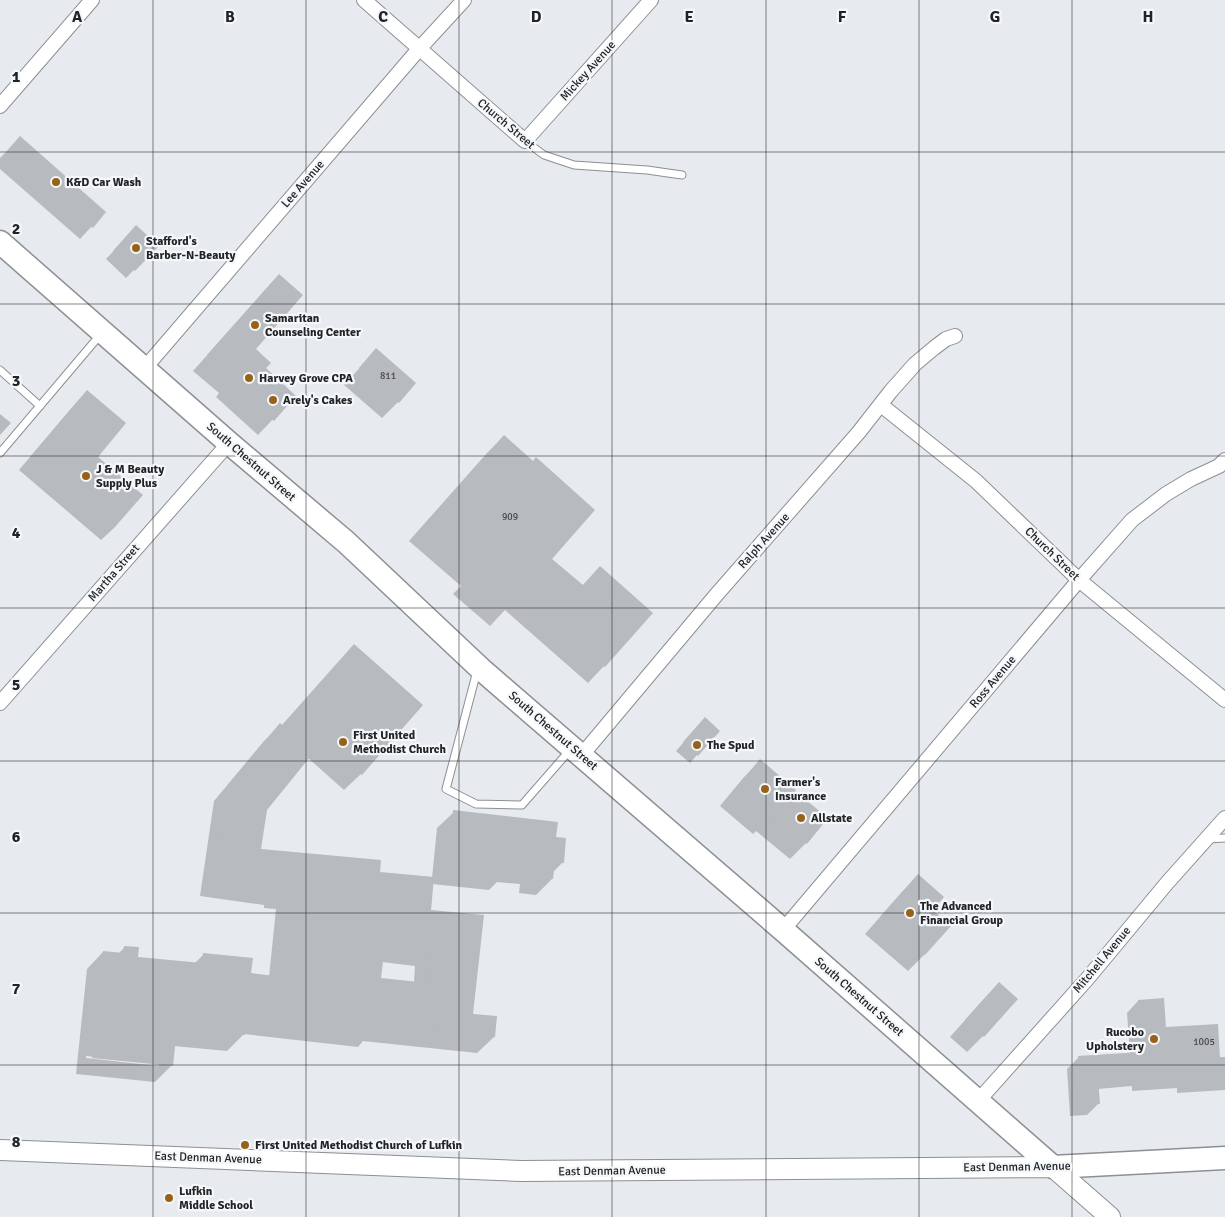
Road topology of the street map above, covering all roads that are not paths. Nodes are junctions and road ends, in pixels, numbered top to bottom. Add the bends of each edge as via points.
1 (92, 0) edge
2 (364, 0) edge
3 (464, 0) edge
4 (651, 0) edge
5 (419, 49) junction
6 (0, 106) edge
7 (525, 142) junction
8 (682, 175) dead end
9 (1, 246) edge
10 (102, 332) junction
11 (955, 336) dead end
12 (144, 369) junction
13 (0, 370) edge
14 (881, 405) junction
15 (40, 406) junction
16 (229, 443) junction
17 (0, 453) edge
18 (1225, 460) edge
19 (1079, 580) junction
20 (478, 666) junction
21 (1225, 700) edge
22 (0, 703) edge
23 (577, 752) junction
24 (1225, 818) edge
25 (1225, 838) edge
26 (1206, 839) junction
27 (783, 930) junction
28 (978, 1101) junction
29 (0, 1150) edge
30 (1225, 1158) edge
31 (1053, 1167) junction
32 (1110, 1217) edge

1 - 6 street
2 - 5 street, Church Street
3 - 5 street, Lee Avenue
4 - 7 street, Mickey Avenue
5 - 7 street, Church Street
5 - 12 street, Lee Avenue
7 - 8 lane, Church Street via 544,155 574,165
9 - 10 main road, South Chestnut Street
10 - 12 main road, South Chestnut Street
10 - 15 lane
11 - 14 street, Ralph Avenue via 946,339 915,364
12 - 16 main road, South Chestnut Street
13 - 15 lane
14 - 19 street, Church Street via 976,481
14 - 23 street, Ralph Avenue
15 - 17 lane
16 - 20 main road, South Chestnut Street via 346,542
16 - 22 street, Martha Street
18 - 19 street, Ross Avenue via 1220,466 1166,494 1132,520
19 - 21 street, Church Street
19 - 27 street, Ross Avenue
20 - 23 main road, South Chestnut Street
20 - 23 lane via 446,789 476,804 522,805
23 - 27 main road, South Chestnut Street
24 - 26 street, Mitchell Avenue
25 - 26 lane
26 - 28 street, Mitchell Avenue
27 - 28 main road, South Chestnut Street
28 - 31 main road, South Chestnut Street
29 - 31 main road, East Denman Avenue via 521,1172
30 - 31 main road, East Denman Avenue
31 - 32 main road, South Chestnut Street

